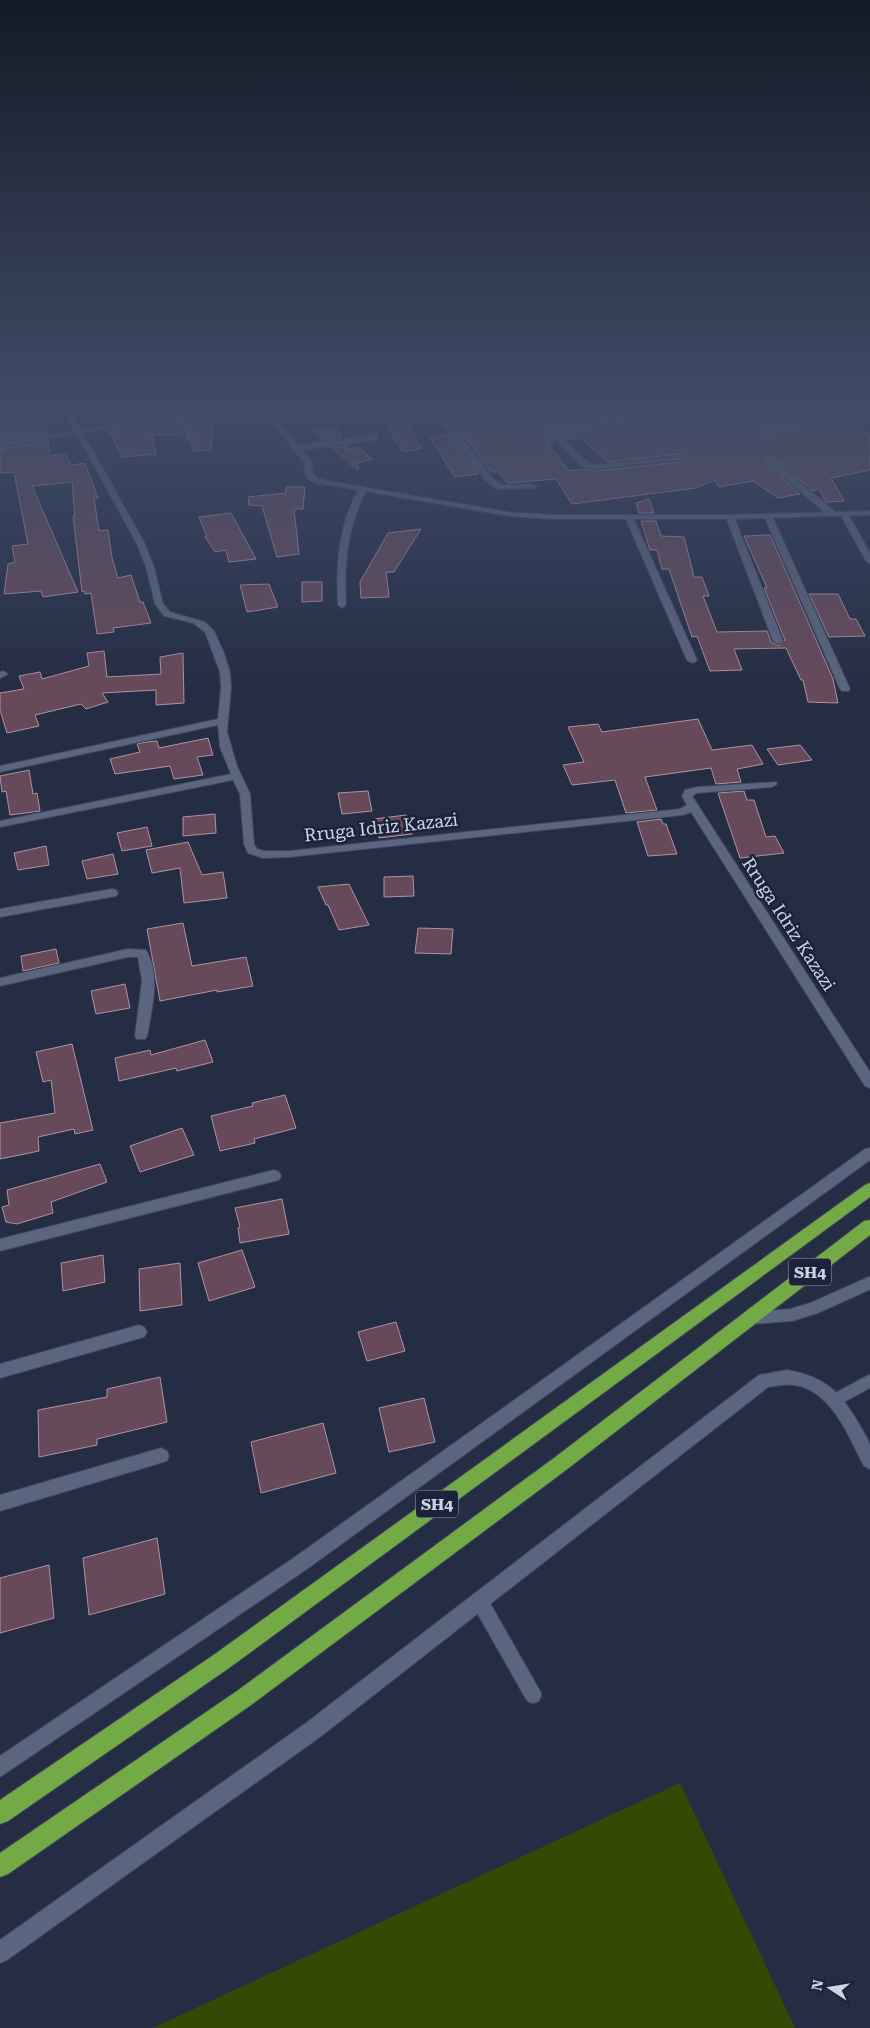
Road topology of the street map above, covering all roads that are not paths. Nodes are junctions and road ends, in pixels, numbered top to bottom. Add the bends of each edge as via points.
1 (117, 501) edge
2 (357, 501) edge
3 (435, 501) edge
4 (816, 501) edge
5 (870, 513) edge
6 (832, 514) junction
7 (844, 514) junction
8 (768, 516) junction
9 (730, 517) junction
10 (630, 518) junction
11 (870, 561) edge
12 (342, 605) dead end
13 (778, 641) dead end
14 (692, 660) dead end
15 (845, 689) dead end
16 (222, 721) junction
17 (0, 769) edge
18 (237, 776) junction
19 (772, 784) dead end
20 (693, 806) junction
21 (0, 824) edge
22 (112, 893) dead end
23 (0, 913) edge
24 (0, 982) edge
25 (142, 1036) dead end
26 (870, 1083) edge
27 (870, 1153) edge
28 (274, 1176) dead end
29 (870, 1189) edge
30 (870, 1226) edge
31 (0, 1245) edge
32 (870, 1283) edge
33 (750, 1318) junction
34 (140, 1332) dead end
35 (0, 1371) edge
36 (870, 1381) edge
37 (835, 1400) junction
38 (162, 1456) dead end
39 (870, 1461) edge
40 (0, 1503) edge
41 (479, 1600) junction
42 (533, 1695) dead end
43 (0, 1767) edge
44 (0, 1813) edge
45 (0, 1866) edge
46 (0, 1954) edge

1 - 16 street, Rruga Idriz Kazazi via 140,542 163,612 196,621 208,631 219,653 226,688
2 - 12 street via 345,529 340,580
3 - 10 street via 552,518
4 - 6 street
5 - 7 street
6 - 7 street
6 - 8 street
7 - 11 street
8 - 9 street
8 - 15 street
9 - 10 street
9 - 13 street
10 - 14 street
16 - 17 street
16 - 18 street, Rruga Idriz Kazazi via 225,747
18 - 20 street, Rruga Idriz Kazazi via 245,794 249,844 252,851 263,855 683,812
18 - 21 street
19 - 20 street via 689,792 687,796
20 - 26 street, Rruga Idriz Kazazi
22 - 23 street
24 - 25 street via 128,953 142,953 147,958 148,973
27 - 43 street via 301,1563
28 - 31 street
29 - 44 highway, SH4 via 222,1661
30 - 33 highway, SH4
32 - 33 lane via 791,1315
33 - 45 highway, SH4 via 560,1464 244,1698
34 - 35 street
36 - 37 lane
37 - 39 street
37 - 41 street via 815,1384 798,1376 765,1380
38 - 40 street
41 - 42 lane
41 - 46 street via 313,1730

